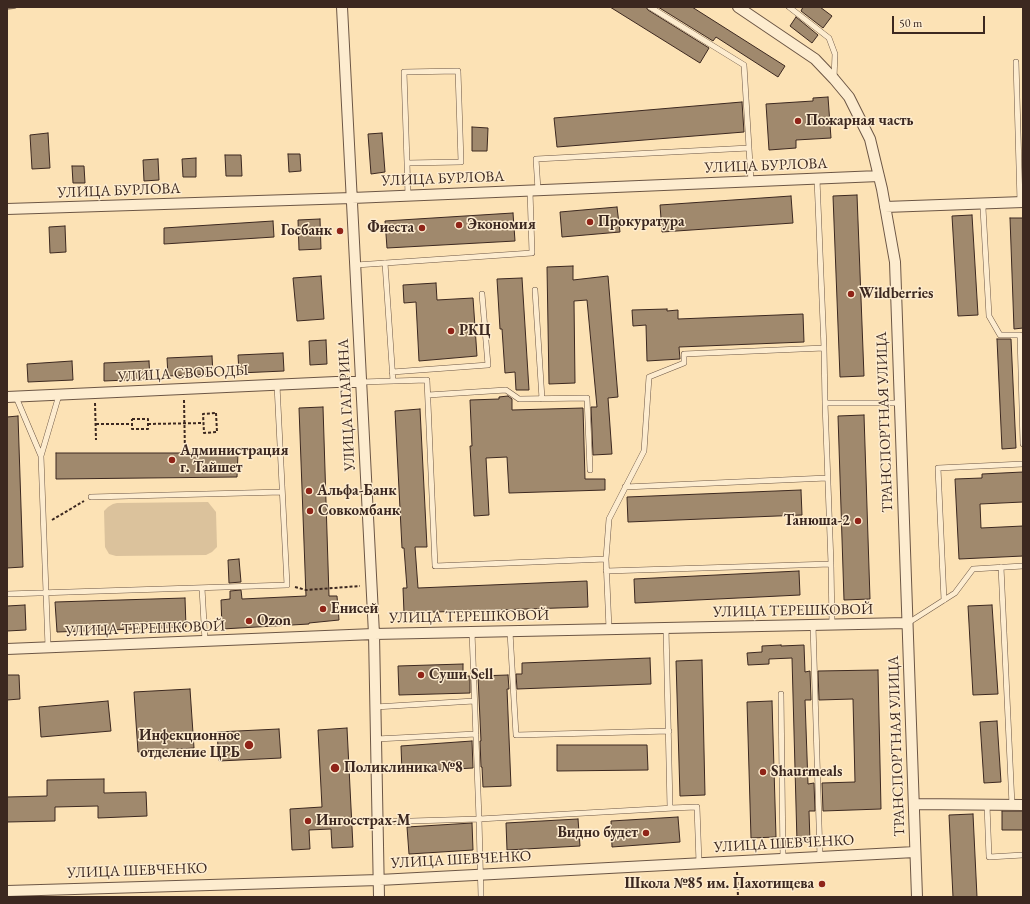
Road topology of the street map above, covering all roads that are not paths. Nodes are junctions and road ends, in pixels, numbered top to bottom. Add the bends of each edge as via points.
1 (342, 7) edge
2 (650, 7) edge
3 (738, 7) edge
4 (789, 7) edge
5 (1016, 62) dead end
6 (834, 79) junction
7 (749, 148) junction
8 (407, 163) junction
9 (879, 176) junction
10 (817, 179) junction
11 (751, 182) junction
12 (534, 191) junction
13 (408, 196) junction
14 (352, 198) junction
15 (1021, 202) edge
16 (985, 204) junction
17 (885, 207) junction
18 (7, 209) edge
19 (385, 263) junction
20 (356, 266) junction
21 (535, 290) dead end
22 (482, 294) dead end
23 (824, 348) junction
24 (392, 372) junction
25 (393, 381) junction
26 (361, 382) junction
27 (276, 385) junction
28 (59, 395) junction
29 (428, 395) junction
30 (12, 397) edge
31 (542, 399) junction
32 (824, 403) junction
33 (900, 403) junction
34 (1023, 444) edge
35 (41, 456) junction
36 (1023, 464) edge
37 (590, 470) dead end
38 (827, 478) junction
39 (625, 487) junction
40 (282, 492) junction
41 (91, 497) road end
42 (606, 559) junction
43 (830, 564) junction
44 (1023, 566) edge
45 (1000, 567) junction
46 (606, 572) junction
47 (202, 588) junction
48 (47, 593) junction
49 (7, 594) edge
50 (944, 600) junction
51 (907, 623) junction
52 (813, 625) junction
53 (832, 625) junction
54 (666, 628) junction
55 (609, 630) junction
56 (472, 632) junction
57 (510, 632) junction
58 (374, 634) junction
59 (205, 641) junction
60 (48, 648) junction
61 (7, 649) edge
62 (781, 694) dead end
63 (474, 701) junction
64 (375, 708) junction
65 (668, 731) junction
66 (476, 734) junction
67 (376, 739) junction
68 (914, 804) junction
69 (987, 805) junction
70 (1012, 805) junction
71 (1023, 805) edge
72 (674, 808) junction
73 (479, 819) junction
74 (378, 822) junction
75 (915, 852) junction
76 (1023, 855) edge
77 (820, 857) junction
78 (783, 859) junction
79 (699, 863) junction
80 (481, 874) junction
81 (379, 880) junction
82 (7, 891) edge
83 (90, 892) edge
84 (379, 897) edge
85 (481, 897) edge
86 (917, 897) edge

1 - 14 street, УЛИЦА ГАГАРИНА
2 - 7 lane via 744,66
3 - 6 street, ТРАНСПОРТНАЯ УЛИЦА via 815,59
4 - 6 lane via 829,38 835,54
5 - 15 lane
6 - 9 street, ТРАНСПОРТНАЯ УЛИЦА via 849,97 870,139
7 - 11 lane
7 - 12 lane via 536,159
8 - 8 lane via 404,72 458,71 461,162
8 - 13 lane
9 - 10 street, УЛИЦА БУРЛОВА
9 - 17 street, ТРАНСПОРТНАЯ УЛИЦА
10 - 11 street, УЛИЦА БУРЛОВА
10 - 23 lane
11 - 12 street, УЛИЦА БУРЛОВА
12 - 13 street, УЛИЦА БУРЛОВА
12 - 19 lane via 532,253
13 - 14 street, УЛИЦА БУРЛОВА
14 - 18 street, УЛИЦА БУРЛОВА
14 - 20 street, УЛИЦА ГАГАРИНА
15 - 16 street
16 - 17 street
16 - 34 lane via 983,208 989,316 1000,335 1020,335
17 - 33 street, ТРАНСПОРТНАЯ УЛИЦА via 895,262
19 - 20 lane
19 - 24 lane
20 - 26 street, УЛИЦА ГАГАРИНА
21 - 31 lane
22 - 24 lane via 488,365
23 - 32 lane
23 - 39 lane via 684,354 684,363 649,377 644,451
24 - 25 lane
25 - 26 lane
25 - 29 lane via 427,380
26 - 27 street, УЛИЦА СВОБОДЫ
26 - 58 street, УЛИЦА ГАГАРИНА
27 - 28 street, УЛИЦА СВОБОДЫ
27 - 40 lane
28 - 30 street, УЛИЦА СВОБОДЫ
28 - 35 lane
29 - 31 lane via 506,390 519,399
29 - 42 lane via 435,566
30 - 35 lane
31 - 37 lane via 587,398
32 - 33 lane
32 - 38 lane
33 - 51 street, ТРАНСПОРТНАЯ УЛИЦА
35 - 48 lane
36 - 50 lane via 938,468
38 - 39 lane
38 - 43 lane
39 - 42 lane via 609,518
40 - 41 lane
40 - 47 lane via 287,585
42 - 46 lane
43 - 46 lane
43 - 53 lane
44 - 45 lane
45 - 50 lane via 973,569 954,593
45 - 70 lane
46 - 55 lane
47 - 48 lane
47 - 59 lane
48 - 49 lane
48 - 60 lane
50 - 51 lane
51 - 53 street, УЛИЦА ТЕРЕШКОВОЙ
51 - 68 street, ТРАНСПОРТНАЯ УЛИЦА
52 - 53 street, УЛИЦА ТЕРЕШКОВОЙ
52 - 54 street, УЛИЦА ТЕРЕШКОВОЙ
52 - 77 lane
54 - 55 street, УЛИЦА ТЕРЕШКОВОЙ
54 - 65 lane
55 - 57 street, УЛИЦА ТЕРЕШКОВОЙ
56 - 57 street, УЛИЦА ТЕРЕШКОВОЙ
56 - 58 street, УЛИЦА ТЕРЕШКОВОЙ
56 - 63 lane
57 - 65 lane via 516,735
58 - 59 street, УЛИЦА ТЕРЕШКОВОЙ
58 - 64 street, УЛИЦА ГАГАРИНА
59 - 60 street, УЛИЦА ТЕРЕШКОВОЙ
60 - 61 street, УЛИЦА ТЕРЕШКОВОЙ
62 - 78 lane
63 - 64 lane
63 - 66 lane
64 - 67 street, УЛИЦА ГАГАРИНА
65 - 72 lane via 670,808
66 - 67 lane
66 - 73 lane
67 - 74 street, УЛИЦА ГАГАРИНА
68 - 69 street
68 - 75 street, ТРАНСПОРТНАЯ УЛИЦА
69 - 70 street
69 - 76 lane via 989,857
70 - 71 street
72 - 73 lane
72 - 79 lane via 698,807
73 - 74 lane
73 - 80 lane
74 - 81 street, УЛИЦА ГАГАРИНА
75 - 77 street, УЛИЦА ШЕВЧЕНКО
75 - 86 street, ТРАНСПОРТНАЯ УЛИЦА
77 - 78 street, УЛИЦА ШЕВЧЕНКО
78 - 79 street, УЛИЦА ШЕВЧЕНКО
79 - 80 street, УЛИЦА ШЕВЧЕНКО
80 - 81 street, УЛИЦА ШЕВЧЕНКО
80 - 85 lane
81 - 83 street, УЛИЦА ШЕВЧЕНКО
81 - 84 street, УЛИЦА ГАГАРИНА
82 - 83 street, УЛИЦА ШЕВЧЕНКО

